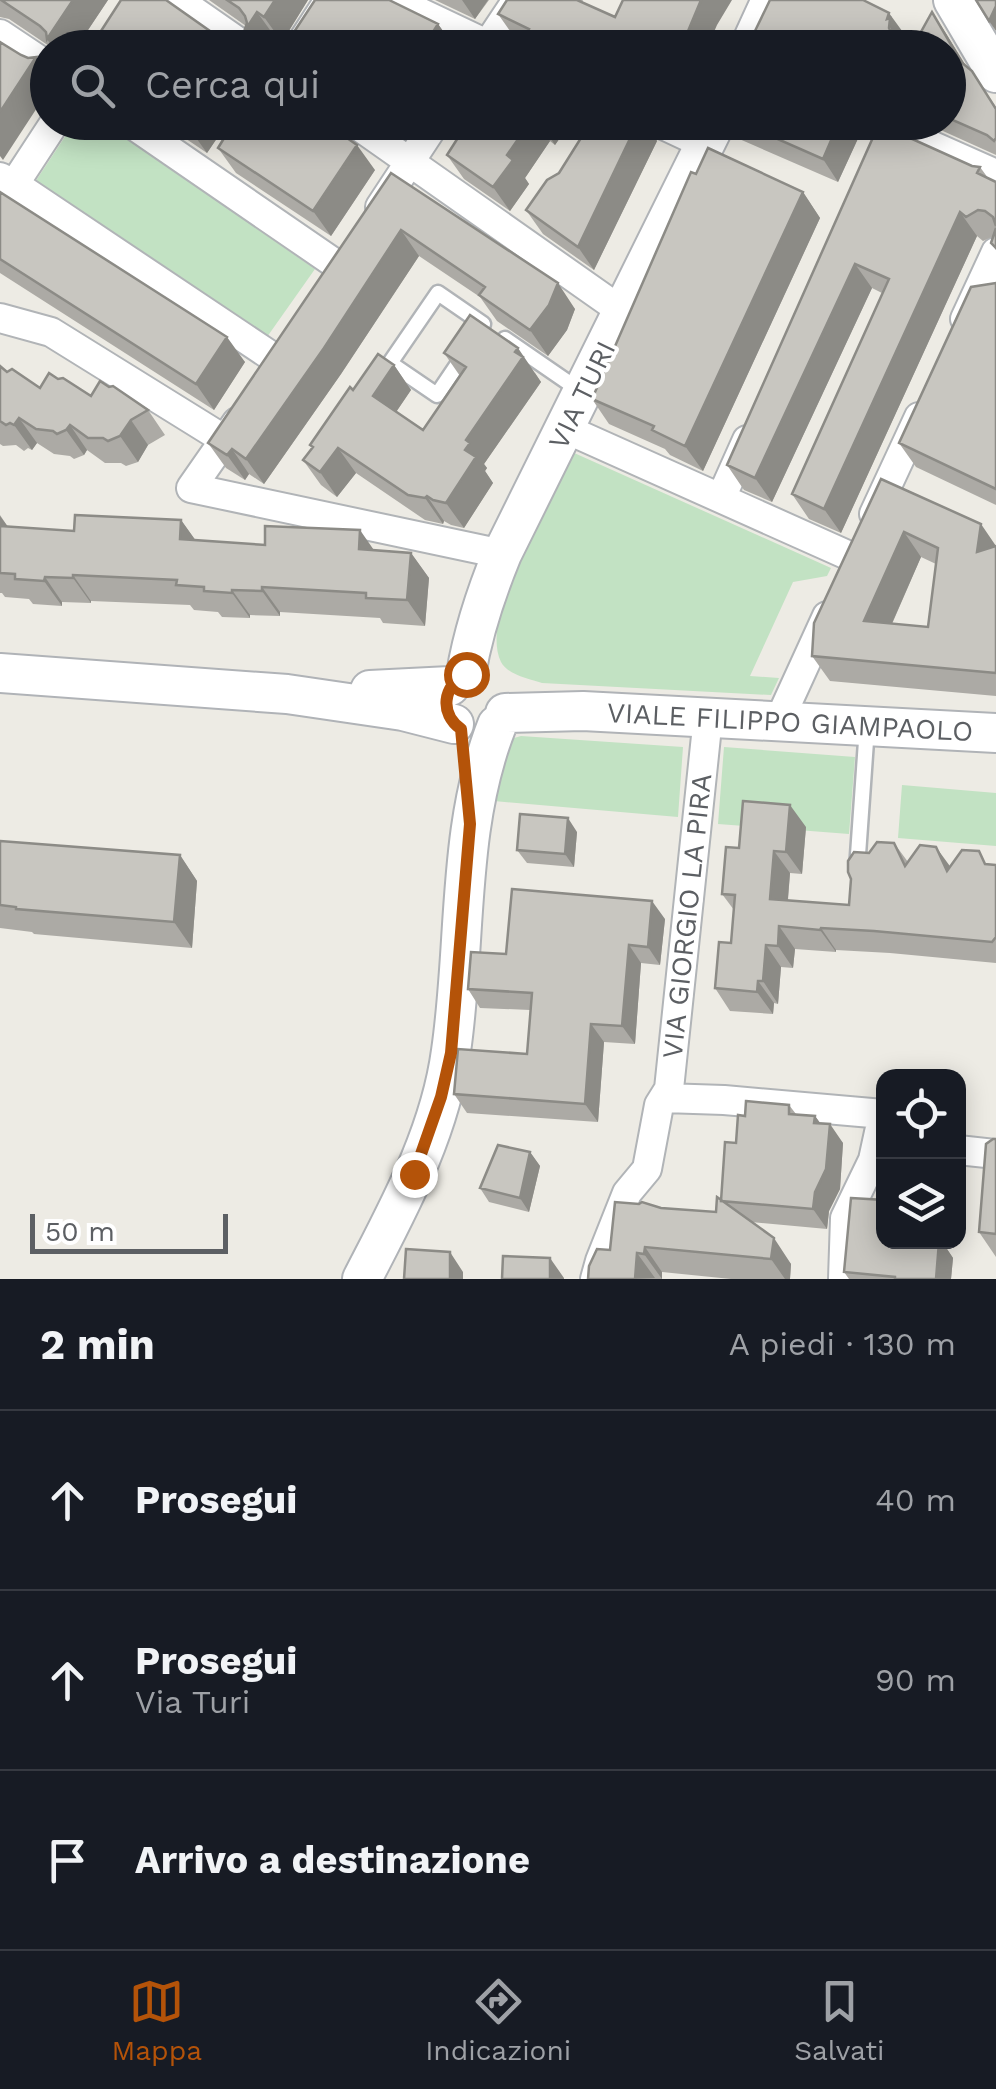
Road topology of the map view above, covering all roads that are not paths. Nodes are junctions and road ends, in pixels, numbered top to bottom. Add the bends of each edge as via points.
1 (178, 0) edge
2 (329, 0) edge
3 (394, 0) edge
4 (517, 0) edge
5 (770, 0) edge
6 (944, 5) edge
7 (221, 30) edge
8 (310, 30) edge
9 (456, 30) edge
10 (499, 30) edge
11 (758, 30) edge
12 (963, 30) edge
13 (0, 34) edge
14 (966, 34) edge
15 (30, 54) edge
16 (996, 73) edge
17 (42, 140) edge
18 (155, 140) edge
19 (378, 140) edge
20 (425, 140) edge
21 (708, 140) edge
22 (912, 140) edge
23 (230, 150) edge
24 (410, 163) junction
25 (996, 174) edge
26 (211, 179) junction
27 (5, 189) edge
28 (370, 222) edge
29 (996, 252) edge
30 (340, 267) edge
31 (623, 312) junction
32 (0, 318) edge
33 (485, 325) junction
34 (954, 342) edge
35 (583, 392) junction
36 (929, 396) edge
37 (760, 409) edge
38 (566, 429) junction
39 (225, 440) junction
40 (721, 498) junction
41 (502, 554) junction
42 (846, 576) junction
43 (0, 673) edge
44 (458, 680) junction
45 (288, 694) junction
46 (484, 716) junction
47 (708, 717) junction
48 (779, 721) junction
49 (867, 726) junction
50 (996, 733) edge
51 (857, 869) edge
52 (664, 1098) junction
53 (876, 1113) edge
54 (876, 1147) edge
55 (966, 1151) edge
56 (996, 1154) edge
57 (362, 1279) edge
58 (595, 1279) edge
59 (842, 1279) edge

1 - 7 street
2 - 8 street
3 - 9 street
4 - 10 street
5 - 11 street
6 - 12 street
13 - 15 street
14 - 16 street
17 - 27 street
18 - 26 street
19 - 24 street
20 - 24 street
21 - 31 street, VIA TURI
22 - 25 street
23 - 26 street
24 - 28 street
24 - 31 street
26 - 30 street
27 - 39 street via 272,368
29 - 34 street
31 - 35 street, VIA TURI
32 - 39 street via 51,332
33 - 33 lane via 438,293 390,363 437,395
33 - 35 lane
35 - 38 street, VIA TURI
36 - 42 street
37 - 40 street
38 - 40 street
38 - 41 street, VIA TURI
39 - 41 street via 191,488
40 - 42 street
41 - 44 street, VIA TURI
42 - 48 street
43 - 45 street
44 - 45 street
44 - 46 street, VIA TURI via 445,700 448,714
44 - 46 street via 492,676
45 - 46 street
46 - 47 street, VIALE FILIPPO GIAMPAOLO via 583,711
46 - 57 street, VIA TURI via 451,1053 414,1174
47 - 48 street, VIALE FILIPPO GIAMPAOLO
47 - 52 street, VIA GIORGIO LA PIRA
48 - 49 street, VIALE FILIPPO GIAMPAOLO
49 - 50 street, VIALE FILIPPO GIAMPAOLO
49 - 51 lane
52 - 53 street
52 - 58 street, VIA GIORGIO LA PIRA via 647,1169 628,1193
54 - 59 street via 845,1218
55 - 56 street

